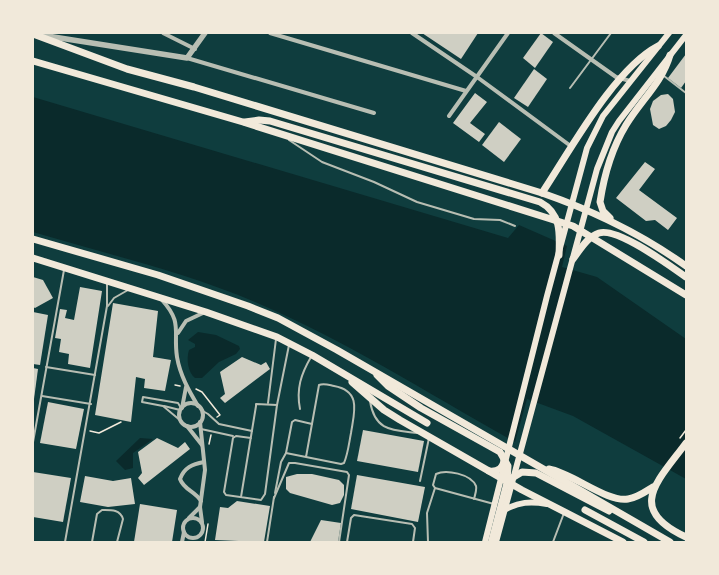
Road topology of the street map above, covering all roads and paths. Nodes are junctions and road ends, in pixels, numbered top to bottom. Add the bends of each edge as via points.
1 (164, 33) edge
2 (205, 33) edge
3 (270, 33) edge
4 (412, 33) edge
5 (508, 33) edge
6 (554, 33) edge
7 (611, 33) edge
8 (669, 33) edge
9 (33, 34) edge
10 (686, 35) edge
11 (658, 46) junction
12 (195, 49) junction
13 (670, 55) junction
14 (187, 58) junction
15 (591, 59) junction
16 (33, 61) edge
17 (663, 75) junction
18 (476, 77) junction
19 (622, 78) junction
20 (630, 81) junction
21 (570, 88) dead end
22 (466, 91) junction
23 (686, 93) edge
24 (374, 113) dead end
25 (449, 116) dead end
26 (243, 122) junction
27 (282, 134) junction
28 (572, 147) junction
29 (542, 193) junction
30 (613, 221) junction
31 (515, 226) dead end
32 (33, 239) edge
33 (558, 255) junction
34 (33, 258) edge
35 (573, 259) junction
36 (686, 266) edge
37 (64, 268) junction
38 (686, 277) edge
39 (107, 282) junction
40 (130, 289) junction
41 (686, 295) edge
42 (160, 298) junction
43 (107, 306) junction
44 (206, 312) junction
45 (178, 333) junction
46 (276, 338) junction
47 (289, 343) junction
48 (312, 355) junction
49 (46, 367) junction
50 (340, 371) junction
51 (375, 371) junction
52 (95, 376) junction
53 (186, 387) junction
54 (42, 396) junction
55 (370, 398) junction
56 (268, 403) junction
57 (91, 404) junction
58 (276, 405) junction
59 (163, 406) junction
60 (199, 408) junction
61 (181, 409) junction
62 (300, 409) dead end
63 (181, 421) junction
64 (121, 422) dead end
65 (200, 422) junction
66 (427, 423) dead end
67 (312, 424) junction
68 (187, 426) junction
69 (192, 427) junction
70 (201, 429) junction
71 (86, 430) junction
72 (252, 431) junction
73 (234, 436) junction
74 (427, 436) junction
75 (251, 438) junction
76 (33, 442) edge
77 (686, 443) edge
78 (202, 446) junction
79 (286, 454) junction
80 (503, 455) junction
81 (306, 457) junction
82 (204, 462) junction
83 (543, 468) junction
84 (489, 471) junction
85 (420, 481) dead end
86 (507, 481) junction
87 (654, 486) junction
88 (435, 488) junction
89 (241, 497) junction
90 (274, 498) junction
91 (474, 499) junction
92 (201, 501) junction
93 (200, 506) junction
94 (501, 506) junction
95 (553, 506) junction
96 (585, 510) dead end
97 (564, 511) junction
98 (499, 513) junction
99 (189, 518) junction
100 (202, 522) junction
101 (637, 523) junction
102 (184, 532) junction
103 (200, 536) junction
104 (686, 537) edge
105 (618, 541) edge
106 (668, 541) edge
107 (65, 542) edge
108 (92, 542) edge
109 (117, 542) edge
110 (182, 542) edge
111 (200, 542) edge
112 (267, 542) edge
113 (339, 542) edge
114 (348, 542) edge
115 (412, 542) edge
116 (428, 542) edge
117 (485, 542) edge
118 (491, 542) edge
119 (496, 542) edge
120 (554, 542) edge
121 (644, 542) edge

1 - 12 street
2 - 12 street
3 - 22 street
4 - 18 street
5 - 18 street
6 - 15 street
7 - 15 lane
8 - 11 main road
9 - 14 street
9 - 29 main road via 127,69
10 - 13 main road
11 - 19 main road via 641,58
11 - 20 main road
12 - 14 street
13 - 17 main road
13 - 35 main road via 612,132 597,168
14 - 24 street
15 - 19 street via 616,77
15 - 21 lane
16 - 26 main road
17 - 23 lane
17 - 30 main road via 626,124 614,151 600,202 603,211
18 - 22 street
18 - 28 street
19 - 20 street
19 - 28 main road via 596,110
20 - 33 main road via 603,116 587,148
22 - 25 street
26 - 27 main road
26 - 33 main road via 270,122 337,140 540,202 551,209 558,220
27 - 31 lane via 322,162 417,202 474,219 500,220
27 - 41 main road via 573,226
28 - 29 main road
29 - 30 main road
30 - 36 main road
32 - 51 main road via 158,275 248,306 305,332
33 - 117 main road
34 - 37 main road
35 - 38 main road via 592,236 607,232 644,249
35 - 119 main road
37 - 39 main road
37 - 49 lane
39 - 40 main road
39 - 43 lane
40 - 42 main road
40 - 43 lane via 114,298
42 - 44 main road
42 - 45 street via 171,309
43 - 52 lane
44 - 45 street via 186,321
44 - 46 main road
45 - 53 street via 177,359
46 - 47 main road
46 - 56 lane
47 - 48 main road
47 - 58 lane
48 - 50 main road
48 - 62 lane via 302,373 298,393
49 - 52 lane
49 - 54 lane
50 - 55 main road
50 - 66 main road
51 - 80 main road via 379,379 398,393
51 - 83 main road
52 - 57 lane
53 - 60 street
53 - 61 street
54 - 57 lane
54 - 76 lane
55 - 74 main road via 384,410
55 - 74 lane via 372,414 380,423 396,432
56 - 58 lane
56 - 72 lane via 256,404
57 - 71 lane
58 - 89 lane via 264,497 260,500
59 - 61 lane
59 - 61 lane via 142,402 143,397 178,403
59 - 63 lane
60 - 61 street via 191,404
60 - 65 street via 202,417
60 - 72 lane via 218,424
61 - 63 street
63 - 68 street
64 - 71 path via 99,432
65 - 69 street
65 - 70 street
67 - 79 lane via 295,420 292,422
67 - 81 lane
67 - 81 lane via 319,385 339,387 350,393 355,404 355,412 344,463
68 - 69 street
68 - 78 street
69 - 70 street
70 - 73 lane
70 - 78 street
71 - 107 lane
72 - 75 lane
73 - 75 lane
73 - 89 lane via 224,492 226,495
74 - 84 main road
74 - 85 lane
75 - 89 lane
77 - 87 main road
78 - 82 street
79 - 81 lane
79 - 90 lane via 281,462
80 - 84 main road via 501,468
80 - 86 main road via 508,470
82 - 92 street
82 - 92 street via 188,467 182,472 180,479 182,485 196,494
83 - 87 main road via 564,473 618,499 634,498
83 - 101 main road
84 - 86 main road
86 - 94 main road
86 - 95 main road
86 - 101 main road via 522,472 536,473 592,503
87 - 104 main road via 652,504 658,519
88 - 91 lane
88 - 91 lane via 433,485 436,474 442,472 463,476 475,484
88 - 116 lane via 428,513
90 - 112 lane
90 - 113 lane via 289,463 348,472
91 - 94 lane
92 - 93 street
93 - 99 street
93 - 100 street
94 - 98 main road
95 - 97 main road
95 - 98 main road via 520,502
96 - 121 main road
97 - 105 main road
97 - 120 lane
98 - 118 main road
99 - 100 street via 197,518
99 - 102 street via 183,526
100 - 103 street
101 - 106 main road
102 - 103 street via 190,538
102 - 110 street
103 - 111 street
108 - 109 lane via 97,514 102,510 112,510 120,513 123,519
114 - 115 lane via 351,518 354,515 412,524 415,528

